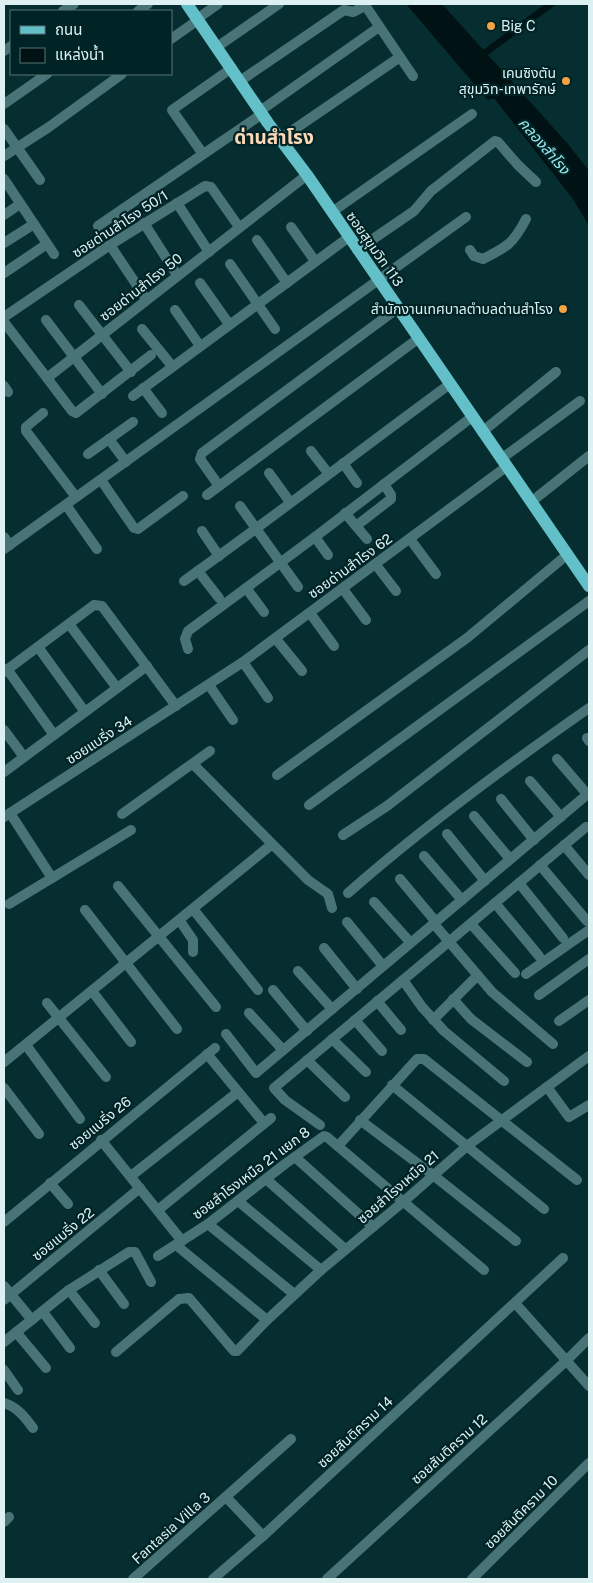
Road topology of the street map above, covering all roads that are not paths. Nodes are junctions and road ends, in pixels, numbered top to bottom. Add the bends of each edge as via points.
1 (187, 4) edge
2 (218, 4) edge
3 (279, 4) edge
4 (198, 20) junction
5 (380, 27) junction
6 (172, 38) edge
7 (217, 47) junction
8 (400, 57) junction
9 (232, 68) junction
10 (47, 75) edge
11 (121, 75) edge
12 (412, 76) dead end
13 (240, 81) junction
14 (4, 104) edge
15 (261, 112) junction
16 (472, 114) dead end
17 (4, 129) edge
18 (280, 139) junction
19 (16, 147) junction
20 (203, 154) junction
21 (4, 156) edge
22 (307, 175) junction
23 (40, 180) dead end
24 (536, 182) dead end
25 (5, 184) edge
26 (177, 203) junction
27 (20, 204) junction
28 (332, 212) junction
29 (4, 215) edge
30 (466, 217) dead end
31 (526, 220) dead end
32 (144, 223) junction
33 (34, 224) junction
34 (98, 226) dead end
35 (240, 227) junction
36 (291, 227) dead end
37 (349, 237) junction
38 (257, 240) dead end
39 (4, 243) edge
40 (47, 244) junction
41 (110, 245) junction
42 (357, 250) junction
43 (470, 250) dead end
44 (209, 252) junction
45 (54, 254) dead end
46 (315, 261) junction
47 (230, 264) dead end
48 (4, 273) edge
49 (177, 276) junction
50 (378, 280) junction
51 (200, 283) dead end
52 (287, 283) junction
53 (146, 299) junction
54 (258, 303) junction
55 (79, 305) dead end
56 (398, 308) junction
57 (175, 310) dead end
58 (4, 317) edge
59 (46, 320) dead end
60 (4, 322) edge
61 (229, 324) junction
62 (142, 329) dead end
63 (275, 329) dead end
64 (102, 334) junction
65 (419, 338) junction
66 (200, 346) junction
67 (151, 355) dead end
68 (74, 357) junction
69 (172, 366) junction
70 (131, 372) junction
71 (556, 372) dead end
72 (47, 378) junction
73 (450, 384) junction
74 (143, 388) junction
75 (102, 394) junction
76 (133, 396) dead end
77 (580, 401) dead end
78 (43, 413) dead end
79 (162, 413) dead end
80 (472, 417) junction
81 (132, 422) dead end
82 (482, 432) junction
83 (110, 439) junction
84 (311, 451) dead end
85 (88, 454) dead end
86 (588, 459) edge
87 (126, 462) junction
88 (343, 463) junction
89 (503, 463) junction
90 (269, 474) dead end
91 (328, 474) junction
92 (101, 480) junction
93 (357, 483) dead end
94 (384, 484) junction
95 (219, 486) junction
96 (207, 495) dead end
97 (183, 496) dead end
98 (76, 498) junction
99 (290, 502) junction
100 (531, 502) junction
101 (66, 505) junction
102 (240, 506) dead end
103 (345, 513) junction
104 (356, 526) junction
105 (256, 530) junction
106 (202, 531) dead end
107 (315, 537) junction
108 (367, 539) dead end
109 (410, 539) junction
110 (6, 544) edge
111 (98, 549) dead end
112 (568, 554) junction
113 (328, 555) dead end
114 (219, 556) junction
115 (279, 562) junction
116 (376, 565) junction
117 (198, 571) junction
118 (436, 574) dead end
119 (184, 581) dead end
120 (589, 586) edge
121 (246, 588) junction
122 (298, 588) dead end
123 (343, 588) junction
124 (396, 591) dead end
125 (219, 598) dead end
126 (589, 600) edge
127 (264, 612) dead end
128 (310, 613) junction
129 (366, 620) dead end
130 (69, 624) junction
131 (276, 639) junction
132 (38, 646) junction
133 (334, 646) dead end
134 (188, 649) dead end
135 (589, 650) edge
136 (243, 662) junction
137 (147, 666) junction
138 (6, 671) edge
139 (302, 671) dead end
140 (208, 685) junction
141 (117, 688) junction
142 (268, 698) dead end
143 (176, 706) junction
144 (589, 708) edge
145 (85, 712) junction
146 (233, 720) dead end
147 (4, 730) edge
148 (54, 735) junction
149 (210, 751) dead end
150 (24, 757) junction
151 (557, 759) dead end
152 (193, 764) junction
153 (4, 772) edge
154 (277, 775) dead end
155 (530, 781) dead end
156 (588, 794) edge
157 (501, 799) dead end
158 (308, 805) dead end
159 (122, 814) dead end
160 (7, 815) edge
161 (474, 816) dead end
162 (561, 817) junction
163 (588, 828) edge
164 (131, 830) dead end
165 (447, 834) dead end
166 (343, 835) dead end
167 (534, 840) junction
168 (271, 845) junction
169 (564, 845) junction
170 (424, 856) dead end
171 (510, 860) junction
172 (540, 865) junction
173 (589, 875) edge
174 (52, 878) junction
175 (400, 879) dead end
176 (484, 881) junction
177 (518, 883) junction
178 (118, 886) dead end
179 (348, 893) dead end
180 (462, 900) junction
181 (374, 902) dead end
182 (495, 903) junction
183 (9, 904) dead end
184 (332, 908) dead end
185 (193, 909) junction
186 (85, 910) dead end
187 (180, 921) junction
188 (347, 922) dead end
189 (435, 923) junction
190 (471, 924) junction
191 (588, 925) edge
192 (160, 936) junction
193 (563, 938) dead end
194 (410, 942) junction
195 (449, 942) junction
196 (324, 948) dead end
197 (193, 952) dead end
198 (539, 956) dead end
199 (589, 959) edge
200 (126, 962) junction
201 (383, 966) junction
202 (298, 971) dead end
203 (515, 973) dead end
204 (526, 974) dead end
205 (478, 976) junction
206 (403, 980) junction
207 (357, 989) junction
208 (258, 990) dead end
209 (273, 990) dead end
210 (92, 991) junction
211 (538, 995) dead end
212 (454, 1000) junction
213 (589, 1000) edge
214 (378, 1001) junction
215 (47, 1004) dead end
216 (216, 1007) dead end
217 (332, 1009) junction
218 (249, 1013) dead end
219 (58, 1018) junction
220 (355, 1020) junction
221 (433, 1020) junction
222 (559, 1021) dead end
223 (177, 1029) dead end
224 (401, 1030) dead end
225 (306, 1031) junction
226 (226, 1034) dead end
227 (332, 1039) junction
228 (131, 1042) dead end
229 (553, 1044) dead end
230 (26, 1045) junction
231 (283, 1050) junction
232 (382, 1051) dead end
233 (589, 1056) edge
234 (307, 1060) junction
235 (4, 1062) edge
236 (527, 1062) dead end
237 (366, 1072) dead end
238 (106, 1077) dead end
239 (504, 1081) dead end
240 (392, 1085) junction
241 (547, 1087) junction
242 (4, 1088) edge
243 (238, 1092) junction
244 (345, 1097) dead end
245 (589, 1105) edge
246 (80, 1119) dead end
247 (502, 1119) junction
248 (360, 1120) junction
249 (320, 1125) dead end
250 (39, 1134) dead end
251 (101, 1140) junction
252 (338, 1146) junction
253 (466, 1146) junction
254 (295, 1157) junction
255 (433, 1174) junction
256 (130, 1176) junction
257 (266, 1179) junction
258 (577, 1180) dead end
259 (50, 1183) junction
260 (140, 1188) junction
261 (238, 1201) junction
262 (403, 1202) junction
263 (68, 1204) dead end
264 (544, 1208) dead end
265 (158, 1210) junction
266 (4, 1222) edge
267 (208, 1224) junction
268 (373, 1227) junction
269 (516, 1241) dead end
270 (179, 1243) junction
271 (345, 1249) junction
272 (158, 1256) dead end
273 (563, 1258) dead end
274 (99, 1270) junction
275 (321, 1270) junction
276 (484, 1270) dead end
277 (151, 1282) dead end
278 (69, 1290) junction
279 (6, 1294) edge
280 (294, 1294) junction
281 (515, 1303) junction
282 (124, 1304) dead end
283 (43, 1312) junction
284 (32, 1320) junction
285 (267, 1320) junction
286 (95, 1323) dead end
287 (16, 1332) junction
288 (589, 1338) edge
289 (4, 1342) edge
290 (70, 1348) dead end
291 (116, 1352) dead end
292 (566, 1361) junction
293 (46, 1368) dead end
294 (4, 1370) edge
295 (589, 1386) edge
296 (18, 1390) dead end
297 (4, 1403) edge
298 (33, 1428) dead end
299 (292, 1439) dead end
300 (589, 1463) edge
301 (226, 1497) junction
302 (263, 1536) junction
303 (134, 1579) edge
304 (213, 1579) edge
305 (326, 1579) edge
306 (472, 1579) edge

1 - 4 main road, ซอยสุขุมวิท 113
2 - 4 street
3 - 7 street
4 - 6 street
4 - 7 main road, ซอยสุขุมวิท 113
5 - 8 street
5 - 13 street via 366,8 353,12 344,10
5 - 15 street
7 - 9 main road, ซอยสุขุมวิท 113
8 - 12 street
8 - 18 street
9 - 13 main road, ซอยสุขุมวิท 113
9 - 20 street via 173,108
10 - 14 street
11 - 19 street
13 - 15 main road, ซอยสุขุมวิท 113
15 - 18 main road, ซอยสุขุมวิท 113
15 - 20 street
16 - 28 street
17 - 19 street
18 - 22 main road, ซอยสุขุมวิท 113
19 - 21 street
19 - 23 street
20 - 34 street
22 - 28 main road, ซอยสุขุมวิท 113
22 - 35 street, ซอยด่านสำโรง 50
24 - 42 street via 495,141 431,191 414,211
25 - 27 street
26 - 32 street, ซอยด่านสำโรง 50/1
26 - 35 street, ซอยด่านสำโรง 50/1 via 208,186
26 - 44 street
27 - 29 street
27 - 33 street
28 - 37 main road, ซอยสุขุมวิท 113
30 - 50 street
31 - 43 street via 517,237 506,248 483,259 474,256
32 - 41 street, ซอยด่านสำโรง 50/1
32 - 49 street
33 - 39 street
33 - 40 street
35 - 44 street, ซอยด่านสำโรง 50
36 - 46 street
37 - 42 main road, ซอยสุขุมวิท 113
37 - 46 street
38 - 52 street
40 - 45 street
40 - 48 street
41 - 53 street
41 - 58 street, ซอยด่านสำโรง 50/1
42 - 50 main road, ซอยสุขุมวิท 113
44 - 49 street, ซอยด่านสำโรง 50
46 - 52 street
47 - 54 street
49 - 53 street, ซอยด่านสำโรง 50
50 - 56 main road, ซอยสุขุมวิท 113
50 - 87 street
51 - 61 street
52 - 54 street
53 - 64 street, ซอยด่านสำโรง 50
54 - 61 street
54 - 63 street
55 - 64 street
56 - 65 main road, ซอยสุขุมวิท 113
56 - 95 street via 202,453 200,460
57 - 66 street
59 - 68 street
60 - 72 street
61 - 66 street
62 - 69 street
64 - 68 street, ซอยด่านสำโรง 50
64 - 70 street
65 - 73 main road, ซอยสุขุมวิท 113
65 - 95 street
66 - 69 street
67 - 70 street
68 - 72 street, ซอยด่านสำโรง 50
68 - 75 street
69 - 74 street
70 - 75 street
71 - 82 street
72 - 75 street via 76,413
73 - 80 main road, ซอยสุขุมวิท 113
73 - 88 street
74 - 76 street
74 - 79 street
77 - 89 street, ซอยด่านสำโรง 62
78 - 98 street via 26,427 26,431
80 - 82 main road, ซอยสุขุมวิท 113
80 - 94 street
81 - 83 street
82 - 89 main road, ซอยสุขุมวิท 113
83 - 85 street
83 - 87 street
84 - 91 street
86 - 100 street
87 - 92 street
88 - 91 street
88 - 93 street
89 - 100 main road, ซอยสุขุมวิท 113
89 - 109 street, ซอยด่านสำโรง 62
90 - 99 street
91 - 99 street
92 - 97 street via 134,528
92 - 98 street
94 - 103 street
94 - 104 street via 391,499
95 - 96 street
98 - 101 street
99 - 105 street
100 - 112 main road, ซอยสุขุมวิท 113
101 - 110 street
101 - 111 street
102 - 105 street
103 - 104 street
103 - 107 street
104 - 108 street
105 - 114 street
105 - 115 street
106 - 114 street
107 - 113 street
107 - 115 street
109 - 116 street, ซอยด่านสำโรง 62
109 - 118 street
112 - 120 main road, ซอยสุขุมวิท 113
112 - 154 street via 467,638
114 - 117 street
115 - 121 street
115 - 122 street
116 - 123 street, ซอยด่านสำโรง 62
116 - 124 street
117 - 119 street
117 - 125 street
121 - 127 street
121 - 134 street via 188,631 185,639
123 - 128 street, ซอยด่านสำโรง 62
123 - 129 street
126 - 158 street
128 - 131 street, ซอยด่านสำโรง 62
128 - 133 street
130 - 132 street
130 - 137 street via 94,605 102,606
130 - 141 street
131 - 136 street, ซอยด่านสำโรง 62
131 - 139 street
132 - 138 street
132 - 145 street
135 - 166 street via 387,806
136 - 140 street, ซอยด่านสำโรง 62
136 - 142 street
137 - 141 street
137 - 143 street
138 - 148 street
140 - 143 street, ซอยแบริ่ง 34
140 - 146 street
141 - 145 street
143 - 160 street, ซอยแบริ่ง 34
144 - 179 street via 509,763 392,854
145 - 148 street
147 - 150 street
148 - 150 street
149 - 152 street
150 - 153 street
151 - 156 street
152 - 159 street
152 - 168 street
155 - 162 street
156 - 162 street
157 - 167 street
160 - 174 street
161 - 171 street
162 - 167 street
163 - 169 street
164 - 174 street
165 - 176 street
167 - 171 street
168 - 184 street via 328,894
168 - 185 street
169 - 172 street
169 - 173 street
170 - 180 street
171 - 176 street
172 - 177 street
172 - 191 street
174 - 183 street
175 - 189 street
176 - 180 street
177 - 182 street
177 - 193 street
178 - 192 street
180 - 189 street
181 - 194 street
182 - 190 street
182 - 198 street
185 - 187 street
185 - 208 street
186 - 200 street
187 - 192 street
187 - 197 street via 193,940
188 - 201 street
189 - 194 street
189 - 195 street
190 - 195 street
190 - 203 street
191 - 204 street
192 - 200 street
192 - 216 street
194 - 201 street
195 - 205 street
195 - 206 street
196 - 207 street
199 - 211 street
200 - 210 street
200 - 223 street
201 - 207 street
202 - 217 street
205 - 212 street
205 - 229 street
206 - 214 street
206 - 221 street
207 - 217 street
209 - 225 street
210 - 219 street
210 - 228 street
212 - 221 street
212 - 236 street via 471,1018
213 - 222 street
214 - 220 street
214 - 224 street
215 - 219 street
217 - 225 street
218 - 231 street
219 - 230 street
219 - 238 street
220 - 227 street
220 - 232 street
221 - 239 street
225 - 231 street
226 - 231 street via 256,1073
227 - 234 street
227 - 237 street
230 - 235 street
230 - 246 street
233 - 241 street, ซอยสำโรงเหนือ 21
234 - 244 street
234 - 249 street via 274,1088
240 - 247 street via 417,1059 424,1059
240 - 248 street
240 - 253 street
241 - 245 street via 569,1117
241 - 247 street, ซอยสำโรงเหนือ 21
242 - 250 street
243 - 251 street, ซอยแบริ่ง 26 via 211,1051
243 - 256 street
243 - 265 street via 267,1121
247 - 253 street, ซอยสำโรงเหนือ 21
247 - 258 street
248 - 252 street
248 - 255 street
251 - 256 street
251 - 259 street, ซอยแบริ่ง 26
252 - 254 street, ซอยสำโรงเหนือ 21 แยก 8 via 322,1137
252 - 262 street, ซอยสำโรงเหนือ 21 แยก 8
253 - 255 street, ซอยสำโรงเหนือ 21
253 - 264 street
254 - 257 street, ซอยสำโรงเหนือ 21 แยก 8
254 - 268 street
255 - 262 street, ซอยสำโรงเหนือ 21
255 - 269 street
256 - 260 street
257 - 261 street, ซอยสำโรงเหนือ 21 แยก 8
257 - 271 street
259 - 263 street
259 - 266 street, ซอยแบริ่ง 26
260 - 265 street
260 - 279 street, ซอยแบริ่ง 22
261 - 267 street, ซอยสำโรงเหนือ 21 แยก 8
261 - 275 street
262 - 268 street, ซอยสำโรงเหนือ 21
262 - 276 street, ซอยสำโรงเหนือ 21 แยก 8
265 - 270 street
267 - 270 street, ซอยสำโรงเหนือ 21 แยก 8
267 - 280 street
268 - 271 street, ซอยสำโรงเหนือ 21
270 - 272 street, ซอยสำโรงเหนือ 21 แยก 8
270 - 285 street
271 - 275 street, ซอยสำโรงเหนือ 21
273 - 281 street, ซอยสันติคราม 14
274 - 277 street via 134,1251
274 - 278 street
274 - 282 street
275 - 280 street, ซอยสำโรงเหนือ 21
278 - 283 street
278 - 286 street
279 - 284 street
280 - 285 street, ซอยสำโรงเหนือ 21
281 - 292 street
281 - 302 street, ซอยสันติคราม 14
283 - 284 street
283 - 290 street
284 - 287 street
285 - 291 street, ซอยสำโรงเหนือ 21 via 235,1351 189,1298 179,1299
287 - 289 street
287 - 293 street
288 - 292 street, ซอยสันติคราม 12
292 - 295 street
292 - 305 street, ซอยสันติคราม 12
294 - 296 street
297 - 298 street via 19,1411
299 - 301 street, Fantasia Villa 3
300 - 306 street, ซอยสันติคราม 10
301 - 302 street, Fantasia Villa 3
301 - 303 street, Fantasia Villa 3
302 - 304 street, ซอยสันติคราม 14

